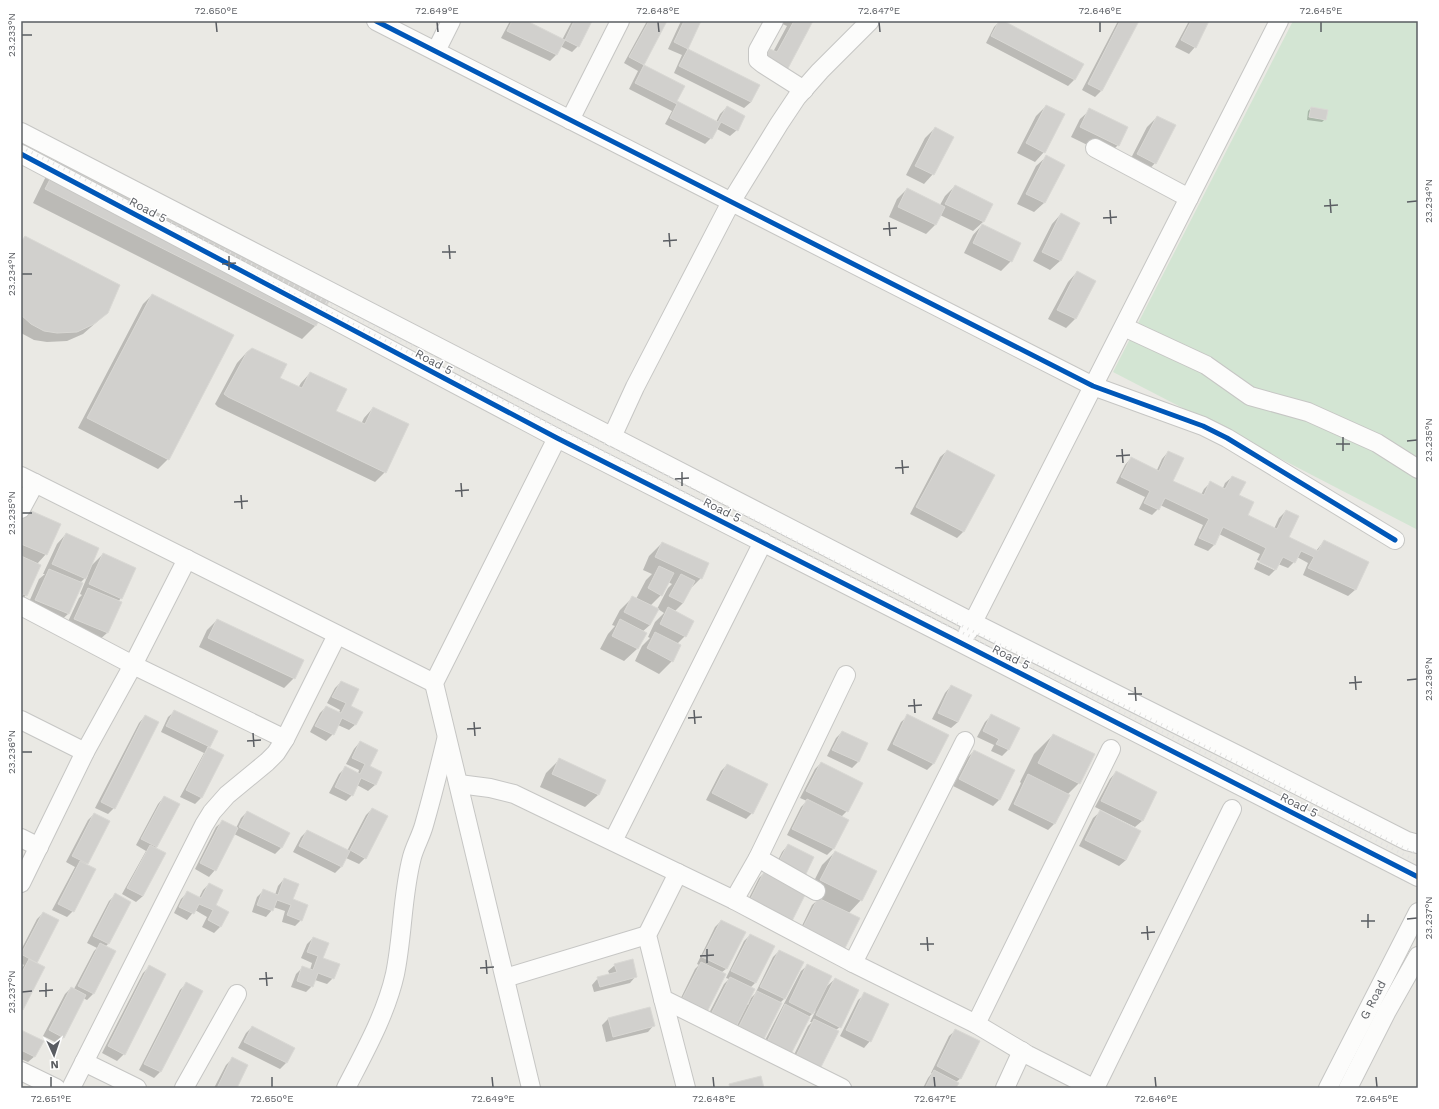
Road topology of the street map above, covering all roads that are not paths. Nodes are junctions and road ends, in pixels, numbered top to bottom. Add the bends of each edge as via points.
1 (376, 21) edge
2 (451, 21) edge
3 (620, 21) edge
4 (774, 21) edge
5 (870, 21) edge
6 (1279, 21) edge
7 (436, 51) junction
8 (804, 90) junction
9 (570, 120) junction
10 (21, 132) edge
11 (1095, 148) dead end
12 (21, 154) edge
13 (1189, 198) junction
14 (731, 202) junction
15 (1124, 327) junction
16 (1093, 386) junction
17 (612, 437) junction
18 (557, 438) junction
19 (1418, 469) edge
20 (28, 479) edge
21 (21, 509) edge
22 (1395, 540) dead end
23 (763, 542) junction
24 (187, 559) junction
25 (21, 606) edge
26 (974, 623) junction
27 (337, 635) junction
28 (962, 643) junction
29 (133, 665) junction
30 (846, 675) dead end
31 (434, 684) junction
32 (21, 720) edge
33 (447, 735) junction
34 (285, 739) junction
35 (965, 741) dead end
36 (1111, 749) dead end
37 (85, 752) junction
38 (458, 784) junction
39 (1232, 809) dead end
40 (21, 838) edge
41 (613, 841) junction
42 (1418, 844) edge
43 (39, 847) junction
44 (758, 858) junction
45 (1418, 865) edge
46 (678, 873) junction
47 (1418, 876) edge
48 (21, 883) edge
49 (816, 891) dead end
50 (734, 900) junction
51 (1418, 912) edge
52 (647, 935) junction
53 (1418, 956) edge
54 (853, 963) junction
55 (505, 978) junction
56 (237, 994) dead end
57 (663, 999) junction
58 (976, 1024) junction
59 (1022, 1052) junction
60 (84, 1062) junction
61 (21, 1071) edge
62 (56, 1088) edge
63 (71, 1088) edge
64 (137, 1088) edge
65 (184, 1088) edge
66 (346, 1088) edge
67 (531, 1088) edge
68 (686, 1088) edge
69 (842, 1088) edge
70 (1005, 1088) edge
71 (1094, 1088) edge
72 (1328, 1088) edge
73 (1348, 1088) edge

1 - 7 street
2 - 7 street
3 - 9 street
4 - 8 street via 758,50 758,60
5 - 8 street
6 - 13 street
7 - 9 street
8 - 14 street via 779,124
9 - 14 street
10 - 17 street, Road 5
11 - 13 street
12 - 18 street, Road 5
13 - 15 street
14 - 16 street
14 - 17 street via 635,387
15 - 16 street
15 - 19 street via 1206,365 1250,396 1308,412 1376,443
16 - 22 street via 1203,426
16 - 26 street
17 - 26 street, Road 5
18 - 23 street, Road 5
18 - 31 street
20 - 21 street
20 - 24 street
23 - 28 street, Road 5
23 - 41 street
24 - 27 street
24 - 29 street
25 - 29 street
26 - 28 street
26 - 42 street, Road 5 via 1407,842
27 - 31 street
27 - 34 street
28 - 47 street, Road 5
29 - 34 street
29 - 37 street
30 - 44 street
31 - 33 street
32 - 37 street
33 - 38 street
33 - 66 street via 426,820 413,856 389,995 375,1032
34 - 60 street via 267,762 227,795 212,812
35 - 54 street
36 - 58 street
37 - 43 street
38 - 41 street via 514,794
38 - 55 street
39 - 71 street
40 - 43 street
41 - 46 street
43 - 48 street
44 - 49 street
44 - 50 street
45 - 47 street
46 - 50 street
46 - 52 street
50 - 54 street
51 - 72 street, G Road
52 - 55 street
52 - 57 street
53 - 73 street, G Road
54 - 58 street
55 - 67 street
56 - 65 street
57 - 68 street
57 - 69 street
58 - 59 street
59 - 70 street
59 - 71 street
60 - 63 street
60 - 64 street
61 - 62 street

